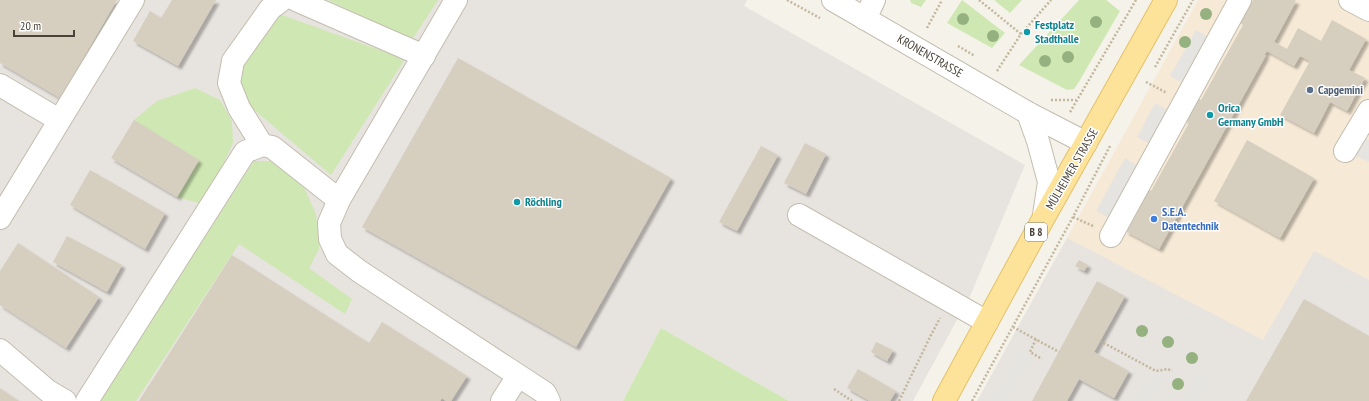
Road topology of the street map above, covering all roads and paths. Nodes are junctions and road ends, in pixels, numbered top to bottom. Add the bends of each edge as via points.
1 (133, 0) edge
2 (282, 0) edge
3 (296, 0) edge
4 (456, 0) edge
5 (786, 0) edge
6 (833, 0) edge
7 (942, 0) edge
8 (979, 0) edge
9 (1051, 0) edge
10 (1166, 0) edge
11 (1193, 0) edge
12 (1240, 0) edge
13 (1350, 0) edge
14 (870, 9) edge
15 (1369, 10) edge
16 (824, 20) dead end
17 (927, 28) dead end
18 (1021, 34) junction
19 (424, 56) junction
20 (1154, 69) dead end
21 (994, 74) dead end
22 (1150, 75) dead end
23 (1146, 82) junction
24 (0, 85) edge
25 (1142, 88) dead end
26 (1169, 94) dead end
27 (1369, 111) edge
28 (1028, 112) junction
29 (59, 120) junction
30 (1113, 140) dead end
31 (1086, 143) junction
32 (262, 145) junction
33 (1356, 145) edge
34 (339, 200) junction
35 (799, 215) dead end
36 (0, 218) edge
37 (1043, 220) junction
38 (1111, 236) dead end
39 (950, 301) junction
40 (987, 322) junction
41 (1013, 327) junction
42 (1036, 339) junction
43 (1100, 341) dead end
44 (0, 350) edge
45 (1059, 352) dead end
46 (1042, 359) dead end
47 (1172, 371) dead end
48 (518, 376) junction
49 (834, 389) dead end
50 (65, 401) edge
51 (87, 401) edge
52 (502, 401) edge
53 (549, 401) edge
54 (852, 401) edge
55 (899, 401) edge
56 (944, 401) edge
57 (972, 401) edge

1 - 29 street
2 - 32 street via 270,9 233,61 229,83 238,108
3 - 19 street
4 - 19 street
5 - 16 path
6 - 14 street, KRONENSTRASSE
7 - 17 path
8 - 18 path
9 - 18 path
10 - 31 main road, MÜLHEIMER STRASSE / B 8
11 - 20 path
12 - 38 street
13 - 15 street
14 - 28 street, KRONENSTRASSE
18 - 21 path
19 - 34 street
22 - 23 path
23 - 25 path
23 - 26 path
24 - 29 street
27 - 33 street
28 - 31 street, KRONENSTRASSE
28 - 37 street via 1049,182
29 - 36 street
30 - 41 path
31 - 37 main road, MÜLHEIMER STRASSE / B 8
32 - 34 street via 272,147
32 - 51 street via 245,152
34 - 48 street via 328,223 330,240 337,254
35 - 39 street
37 - 40 main road, MÜLHEIMER STRASSE / B 8
39 - 40 street
39 - 55 path
40 - 56 main road, MÜLHEIMER STRASSE / B 8
41 - 42 path
41 - 57 path
42 - 45 path
42 - 46 path via 1030,352
43 - 47 path via 1156,371
44 - 50 street via 48,391
48 - 52 street
48 - 53 street via 544,393
49 - 54 path

